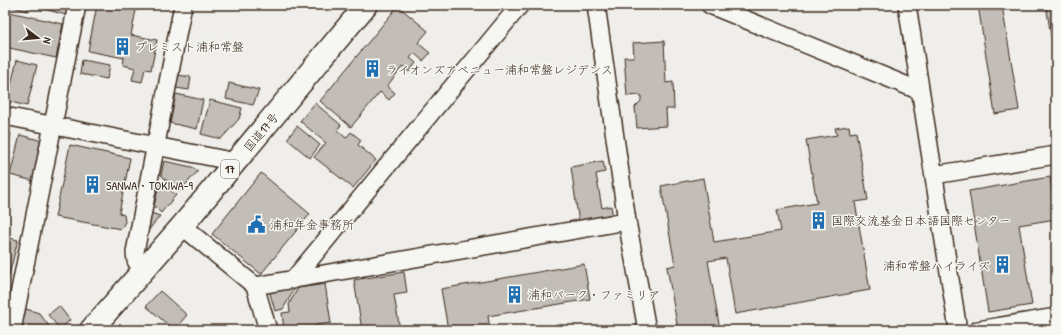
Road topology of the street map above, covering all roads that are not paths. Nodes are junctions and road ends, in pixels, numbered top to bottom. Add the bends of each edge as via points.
1 (77, 5) edge
2 (183, 5) edge
3 (366, 5) edge
4 (520, 5) edge
5 (596, 5) edge
6 (710, 5) edge
7 (906, 5) edge
8 (920, 91) junction
9 (5, 116) edge
10 (53, 126) junction
11 (155, 146) junction
12 (1056, 155) edge
13 (236, 162) junction
14 (934, 175) junction
15 (627, 221) junction
16 (182, 226) junction
17 (143, 269) junction
18 (293, 280) junction
19 (255, 286) junction
20 (1056, 317) edge
21 (12, 330) edge
22 (91, 330) edge
23 (268, 330) edge
24 (647, 330) edge
25 (958, 330) edge
26 (978, 330) edge

1 - 10 street
2 - 11 street
3 - 13 highway, 国道17号 / 17
4 - 18 street
5 - 15 street
6 - 8 street
7 - 8 street
8 - 14 street
9 - 10 street
10 - 11 street
10 - 21 street
11 - 13 street
11 - 17 street via 135,252 136,261
12 - 14 street
13 - 16 highway, 国道17号 / 17
14 - 25 street
15 - 18 street
15 - 24 street
16 - 17 highway, 国道17号 / 17
16 - 19 street
17 - 22 highway, 国道17号 / 17
18 - 19 street
19 - 23 street
20 - 26 street

